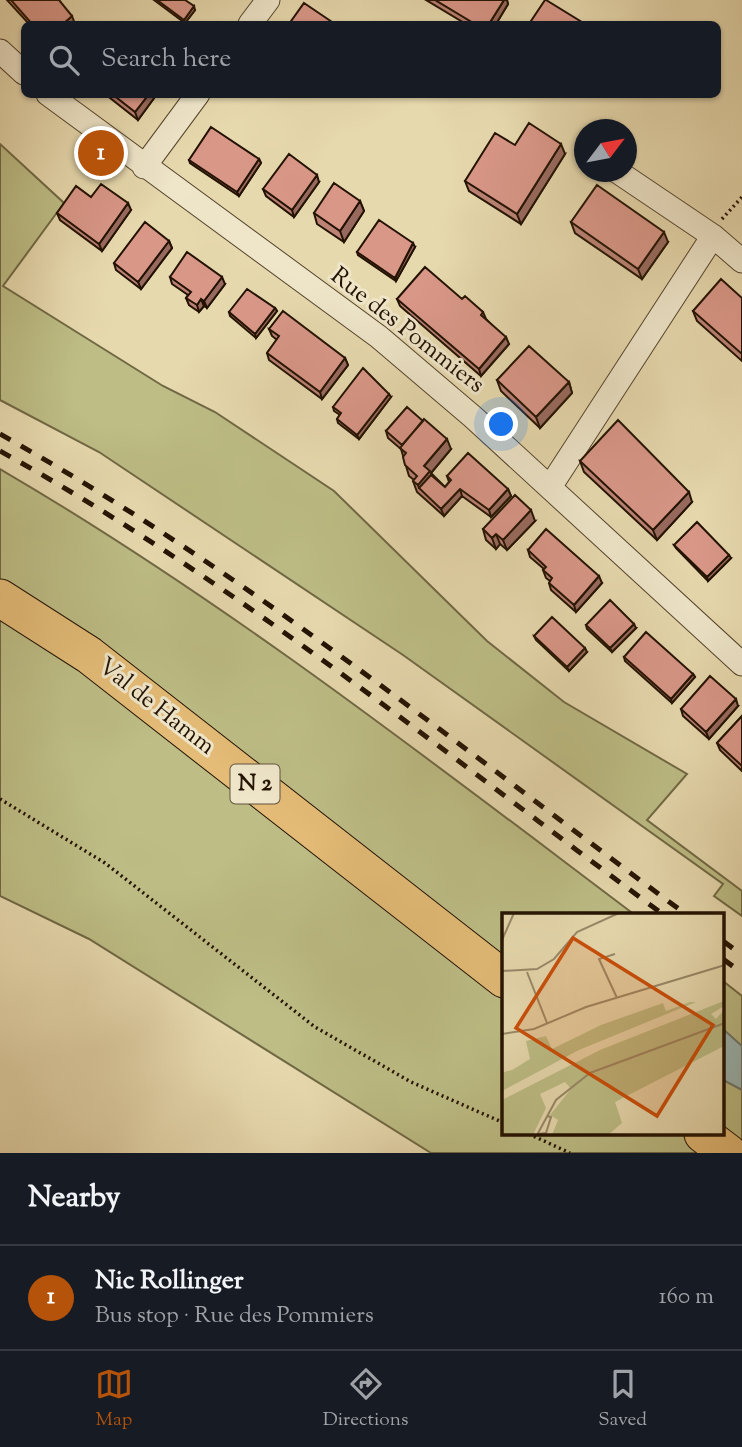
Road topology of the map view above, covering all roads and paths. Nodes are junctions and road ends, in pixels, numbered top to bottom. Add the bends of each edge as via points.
1 (268, 0) edge
2 (252, 21) edge
3 (0, 51) edge
4 (21, 70) edge
5 (53, 98) edge
6 (195, 98) edge
7 (144, 167) junction
8 (633, 182) edge
9 (742, 197) edge
10 (713, 236) junction
11 (742, 261) edge
12 (550, 487) junction
13 (0, 598) edge
14 (742, 663) edge
15 (0, 799) edge
16 (502, 977) edge
17 (502, 1122) edge
18 (533, 1136) edge
19 (706, 1136) edge
20 (570, 1153) edge
21 (728, 1153) edge

1 - 2 street
3 - 4 street
5 - 7 street, Rue des Pommiers
6 - 7 street
7 - 12 street, Rue des Pommiers via 379,337
8 - 10 street
9 - 10 path
10 - 11 street
10 - 12 street
12 - 14 street, Rue des Pommiers
13 - 16 main road, Val de Hamm / N 2 via 89,655
15 - 17 path via 105,863 315,1027 411,1083
18 - 20 path
19 - 21 main road

